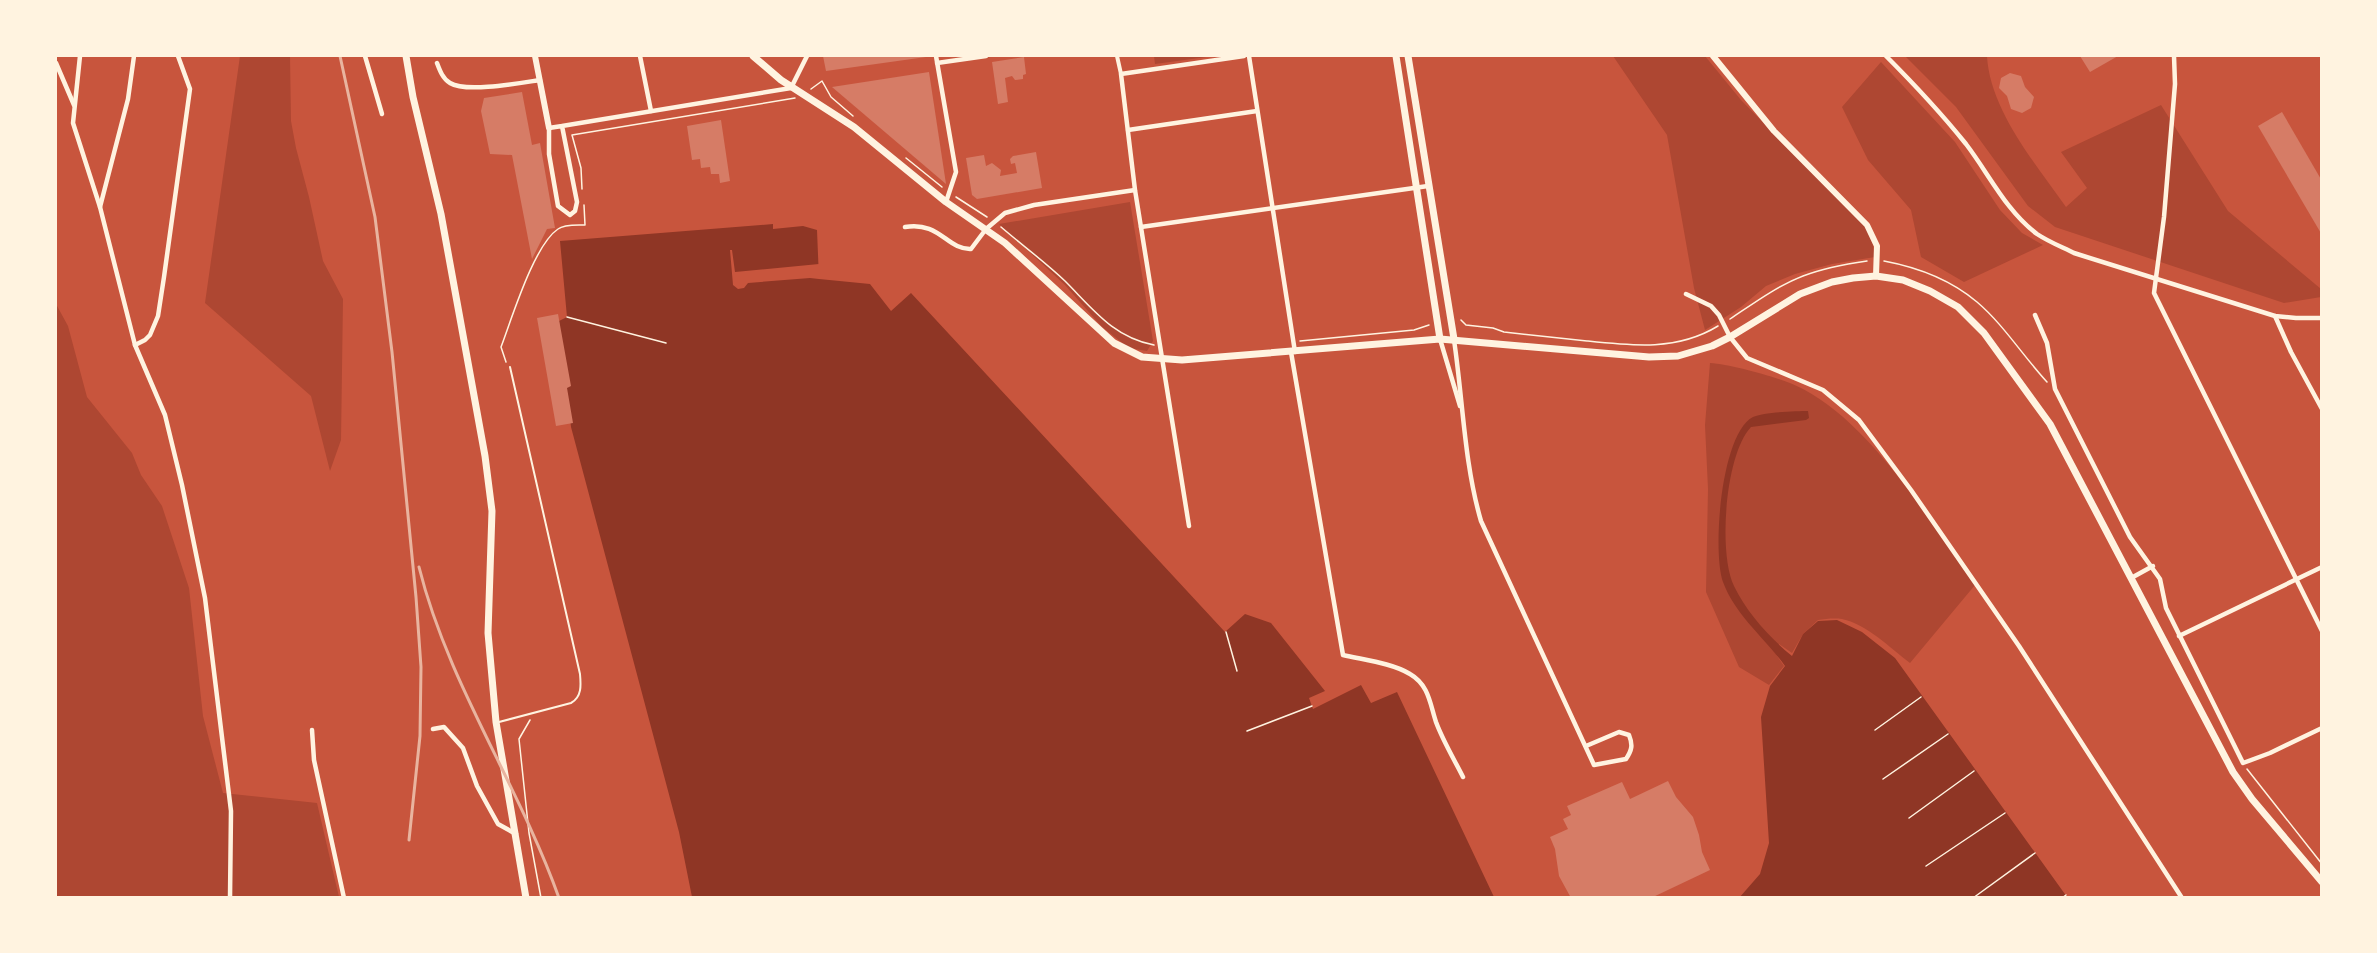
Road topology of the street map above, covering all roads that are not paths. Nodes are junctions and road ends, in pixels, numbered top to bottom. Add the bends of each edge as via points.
1 (80, 56) edge
2 (134, 56) edge
3 (178, 56) edge
4 (365, 56) edge
5 (406, 56) edge
6 (535, 56) edge
7 (640, 56) edge
8 (753, 56) edge
9 (807, 56) edge
10 (936, 56) edge
11 (986, 56) edge
12 (1117, 56) edge
13 (1244, 56) edge
14 (1249, 56) edge
15 (1396, 56) edge
16 (1408, 56) edge
17 (1713, 56) edge
18 (1886, 56) edge
19 (2174, 56) edge
20 (56, 63) edge
21 (437, 63) dead end
22 (937, 63) junction
23 (1121, 74) junction
24 (540, 80) junction
25 (791, 88) junction
26 (74, 105) junction
27 (651, 111) junction
28 (1257, 111) junction
29 (382, 114) dead end
30 (562, 126) junction
31 (549, 128) junction
32 (1128, 130) junction
33 (1428, 186) junction
34 (1416, 188) junction
35 (1135, 190) junction
36 (946, 202) junction
37 (100, 207) junction
38 (1271, 209) junction
39 (905, 227) dead end
40 (1141, 227) junction
41 (986, 229) junction
42 (1876, 276) junction
43 (2157, 278) junction
44 (1686, 294) dead end
45 (2036, 315) dead end
46 (2275, 316) junction
47 (2322, 318) edge
48 (1730, 338) junction
49 (1440, 339) junction
50 (1454, 339) junction
51 (135, 345) junction
52 (1293, 352) junction
53 (1161, 358) junction
54 (508, 366) road end
55 (2322, 410) edge
56 (1462, 414) junction
57 (1189, 526) dead end
58 (2153, 566) junction
59 (2322, 567) edge
60 (2133, 577) junction
61 (2296, 580) junction
62 (2322, 631) edge
63 (2179, 636) junction
64 (496, 722) junction
65 (2322, 728) edge
66 (434, 729) dead end
67 (312, 730) dead end
68 (1586, 746) junction
69 (1463, 777) dead end
70 (516, 834) junction
71 (2322, 882) edge
72 (230, 897) edge
73 (344, 897) edge
74 (526, 897) edge
75 (2182, 897) edge

1 - 26 street
2 - 37 street via 132,83
3 - 51 street via 190,89 161,297 150,335
4 - 29 street
5 - 64 main road via 441,214 485,456 492,512 488,633
6 - 24 street
7 - 27 street
8 - 25 main road
9 - 25 street
10 - 22 street
11 - 22 street
12 - 23 street
13 - 23 street
14 - 28 street
15 - 34 main road
16 - 33 main road
17 - 42 street via 1774,131 1868,225 1877,246
18 - 43 street via 1932,103 2031,229 2074,253
19 - 43 street
20 - 26 street
21 - 24 street via 446,80 465,88
22 - 36 street via 956,172
23 - 32 street
24 - 31 street
25 - 27 street
25 - 36 main road via 854,127
26 - 37 street via 73,123
27 - 30 street
28 - 32 street
28 - 38 street
30 - 31 street
30 - 31 street via 578,202 570,214 558,206
32 - 35 street
33 - 34 street
33 - 50 main road
34 - 38 street
34 - 49 main road
35 - 40 street
35 - 41 street via 1005,213
36 - 41 main road
37 - 51 street
38 - 40 street
38 - 52 street
39 - 41 street via 927,227 967,250 974,247
40 - 53 street
41 - 53 main road via 1029,263 1114,343 1142,357
42 - 48 main road via 1853,278 1800,294
42 - 60 main road via 1903,280 1930,291 1959,307 1984,333 2050,424
43 - 46 street
43 - 61 street via 2154,293 2159,306
44 - 48 street via 1711,306
45 - 58 street via 2047,343 2055,388 2130,537
46 - 47 street
46 - 55 street
48 - 50 main road via 1696,352 1649,357
48 - 75 street via 1747,358 1822,390 1859,420 2019,645
49 - 50 main road
49 - 52 main road
49 - 56 street
50 - 56 street
51 - 72 street via 165,416 205,598 231,811
52 - 53 main road
52 - 69 street via 1343,655 1403,671 1420,682
53 - 57 street
54 - 64 lane via 581,689 576,700
56 - 68 street via 1481,521
58 - 60 street
58 - 63 street
59 - 61 street
60 - 71 main road via 2234,772
61 - 62 street
61 - 63 street
63 - 65 street via 2243,763
64 - 70 main road
66 - 70 street via 444,727 462,748 498,824
67 - 73 street via 314,760
68 - 68 street via 1618,732 1629,735 1633,744 1626,759 1594,765
70 - 74 main road

